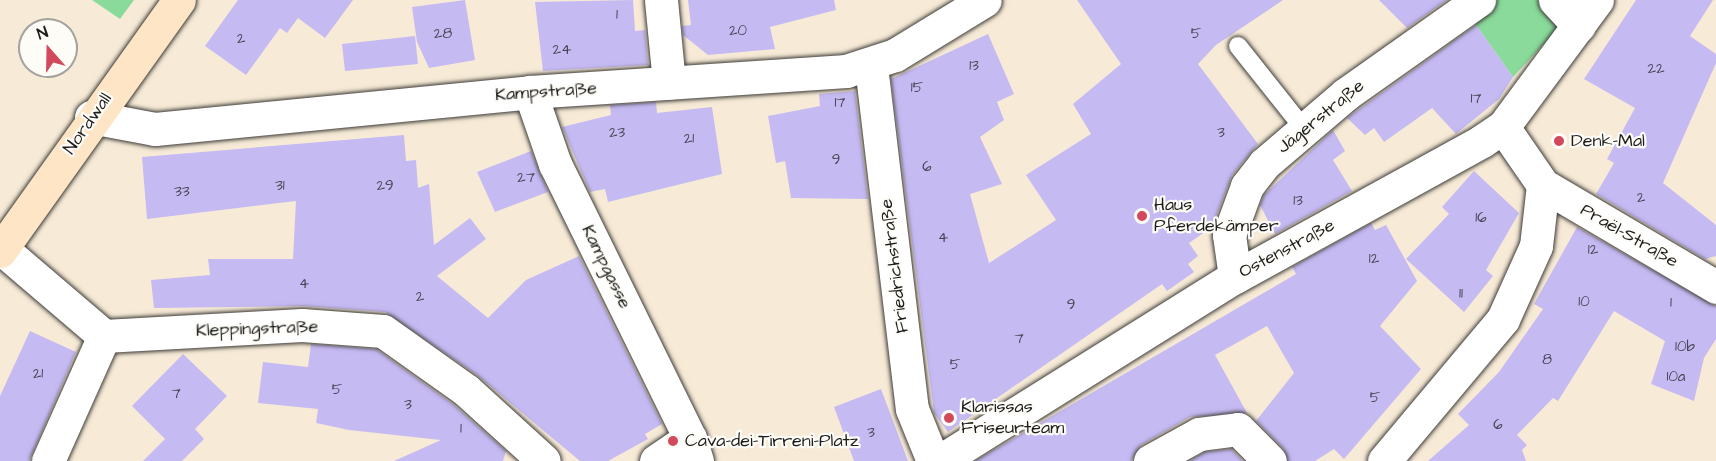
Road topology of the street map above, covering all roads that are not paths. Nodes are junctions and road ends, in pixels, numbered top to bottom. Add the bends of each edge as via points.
1 (179, 0) edge
2 (661, 0) edge
3 (985, 0) edge
4 (1479, 0) edge
5 (1555, 0) edge
6 (1588, 13) edge
7 (1238, 46) dead end
8 (871, 66) junction
9 (669, 83) junction
10 (530, 92) junction
11 (91, 117) junction
12 (1503, 127) junction
13 (1304, 129) junction
14 (1543, 185) junction
15 (1, 250) edge
16 (1235, 277) junction
17 (1716, 287) edge
18 (104, 336) junction
19 (693, 449) edge
20 (48, 461) edge
21 (544, 461) edge
22 (656, 461) edge
23 (933, 461) edge
24 (940, 461) edge
25 (1150, 461) edge
26 (1270, 461) edge
27 (1383, 461) edge

1 - 11 main road, Nordwall
2 - 9 street
3 - 8 street, Kampstraße
4 - 13 street, Jägerstraße
5 - 6 street
6 - 12 street, Ostenstraße
7 - 13 lane
8 - 9 street, Kampstraße
8 - 23 street, Friedrichstraße via 912,409
9 - 10 street, Kampstraße
10 - 11 street, Kampstraße via 155,129
10 - 19 street, Kampgasse via 555,164
11 - 15 main road, Nordwall
12 - 14 street
12 - 16 street, Ostenstraße via 1447,163
13 - 16 street, Jägerstraße via 1247,186 1229,236
14 - 17 street, Praël-Straße
14 - 27 street via 1536,246 1503,319
15 - 18 street
16 - 24 street, Ostenstraße
18 - 20 street
18 - 21 street, Kleppingstraße via 302,325 383,331 466,390
19 - 22 street
25 - 26 street via 1199,434 1238,429

